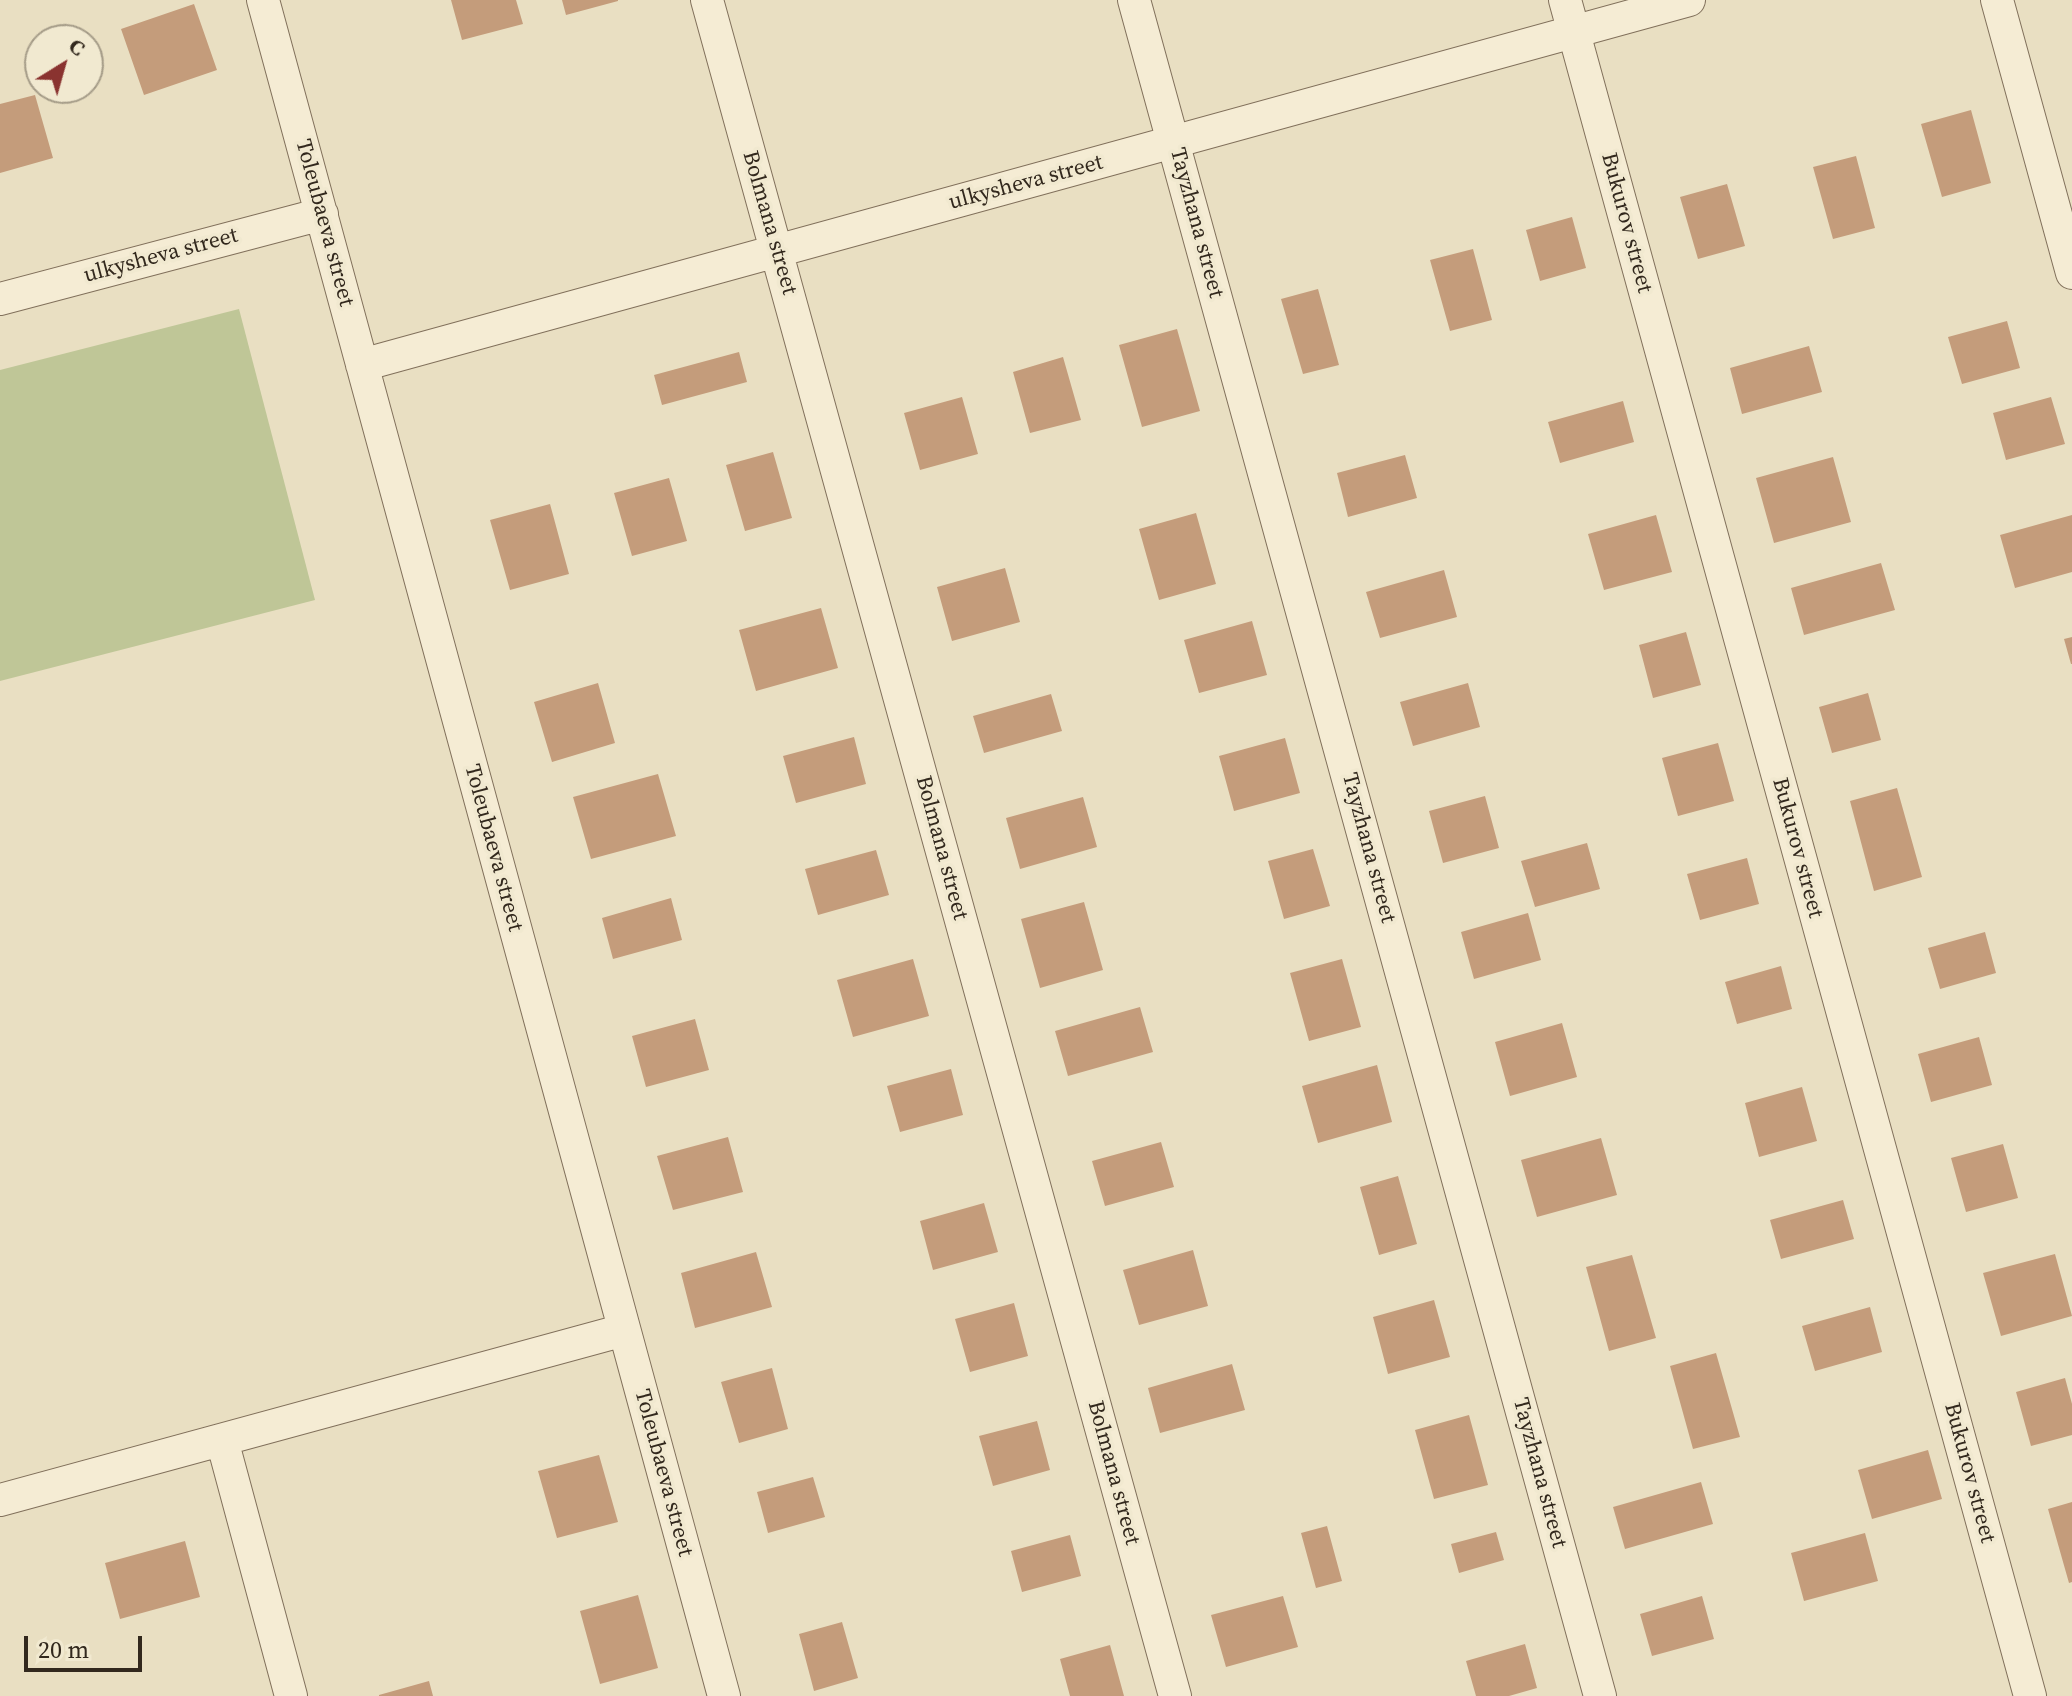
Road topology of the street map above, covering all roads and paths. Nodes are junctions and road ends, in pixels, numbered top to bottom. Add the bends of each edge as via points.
1 (263, 0) edge
2 (707, 0) edge
3 (1134, 0) edge
4 (1565, 0) edge
5 (1689, 0) edge
6 (1997, 0) edge
7 (1574, 32) junction
8 (1173, 142) junction
9 (322, 214) junction
10 (777, 251) junction
11 (2072, 273) edge
12 (0, 299) edge
13 (362, 365) junction
14 (624, 1330) junction
15 (222, 1440) junction
16 (0, 1500) edge
17 (291, 1696) edge
18 (724, 1696) edge
19 (1175, 1696) edge
20 (1600, 1696) edge
21 (2030, 1696) edge

1 - 9 street, Toleubaeva street
2 - 10 street, Bolmana street
3 - 8 street, Tayzhana street
4 - 7 street, Bukurov street
5 - 7 street, ulkysheva street
6 - 11 street
7 - 8 street, ulkysheva street
7 - 21 street, Bukurov street
8 - 10 street, ulkysheva street
8 - 20 street, Tayzhana street
9 - 12 street, ulkysheva street
9 - 13 street, Toleubaeva street
10 - 13 street, ulkysheva street
10 - 19 street, Bolmana street
13 - 14 street, Toleubaeva street
14 - 15 street
14 - 18 street, Toleubaeva street
15 - 16 street
15 - 17 street

